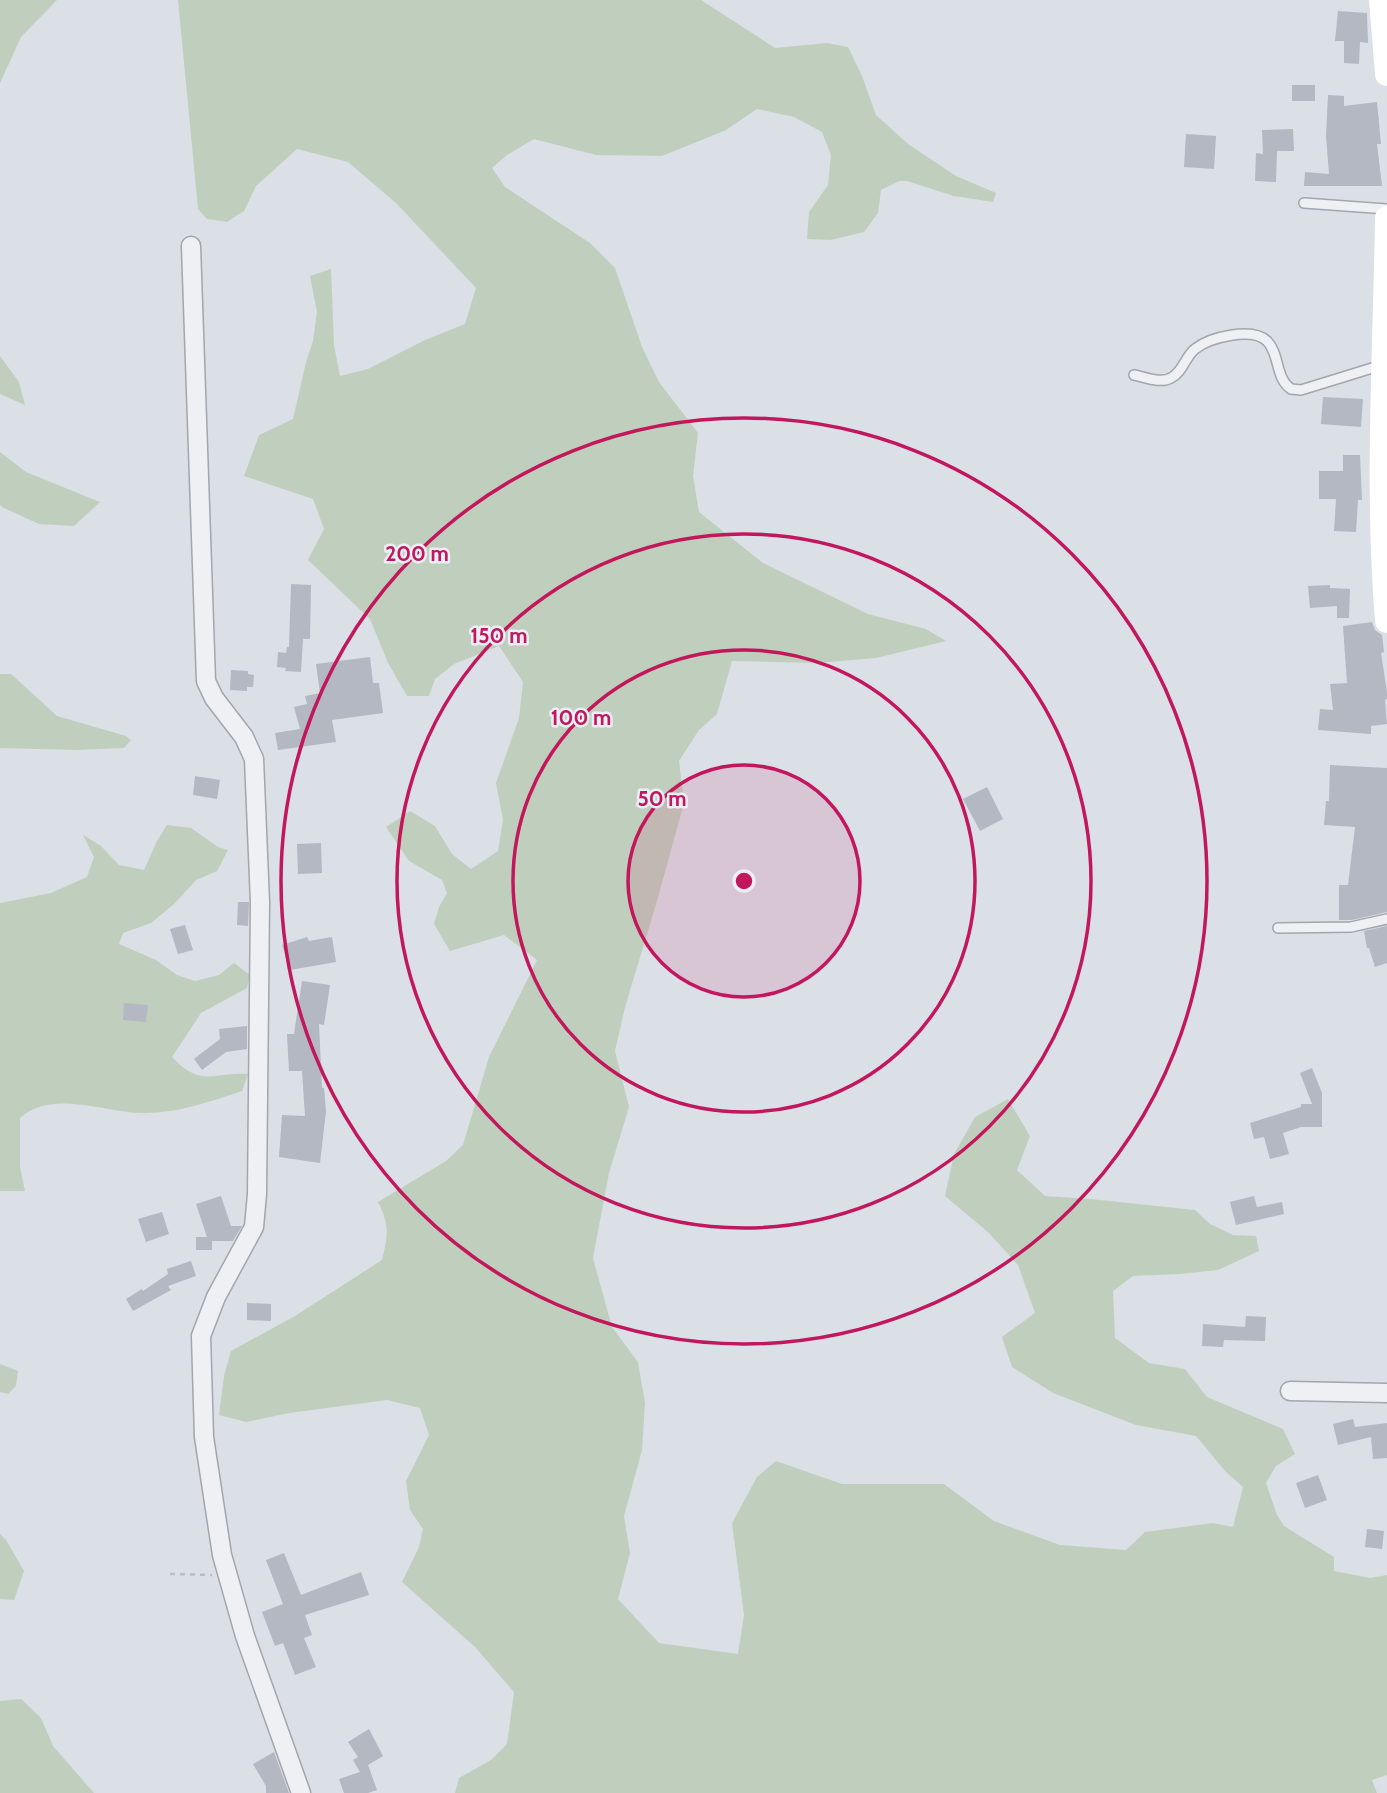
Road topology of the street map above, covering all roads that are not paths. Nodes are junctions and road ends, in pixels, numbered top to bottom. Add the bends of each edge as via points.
1 (1381, 0) edge
2 (1387, 74) edge
3 (1304, 203) dead end
4 (1387, 209) edge
5 (1387, 218) edge
6 (191, 246) dead end
7 (1384, 357) edge
8 (1134, 375) dead end
9 (1387, 621) edge
10 (1387, 919) edge
11 (1278, 928) dead end
12 (1290, 1391) dead end
13 (1387, 1393) edge
14 (301, 1793) edge

1 - 2 street
3 - 4 lane
5 - 7 street
6 - 14 street via 206,681 254,759 260,902 254,1227 216,1297 201,1336 204,1437 222,1555 245,1636
7 - 8 lane via 1301,390 1291,389 1282,380 1268,342 1255,335 1235,335 1209,340 1193,351 1170,379
7 - 9 street via 1381,555
10 - 11 lane via 1341,928
12 - 13 street

